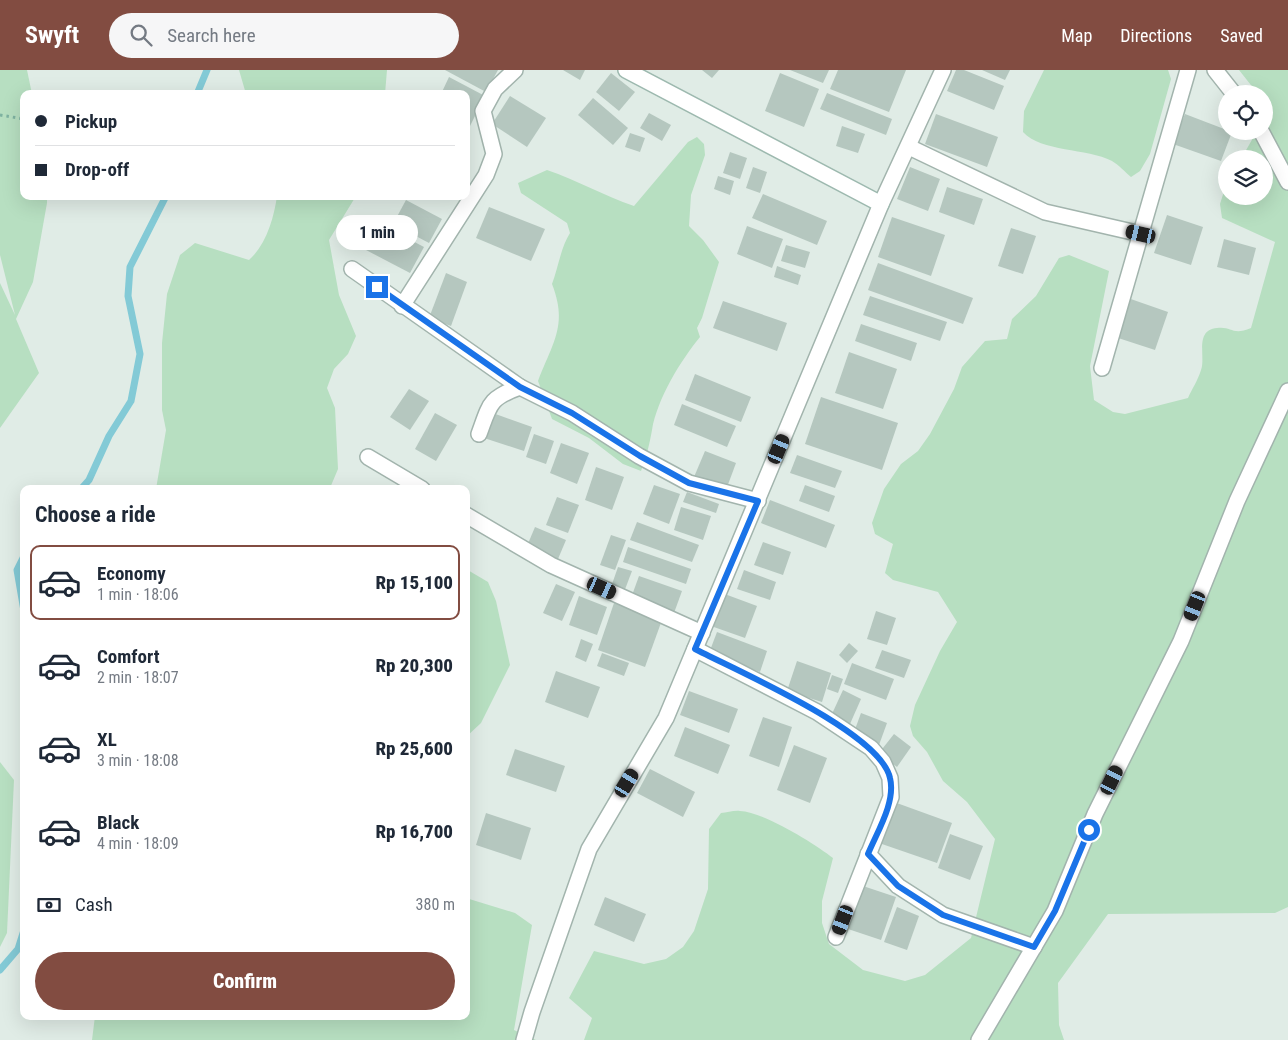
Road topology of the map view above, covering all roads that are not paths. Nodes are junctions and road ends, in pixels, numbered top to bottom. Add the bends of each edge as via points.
1 (515, 70) edge
2 (626, 70) edge
3 (943, 70) edge
4 (1188, 70) edge
5 (1215, 70) edge
6 (1227, 85) edge
7 (1266, 140) edge
8 (908, 147) junction
9 (1288, 182) edge
10 (470, 200) edge
11 (470, 200) edge
12 (881, 204) junction
13 (1141, 234) junction
14 (352, 269) dead end
15 (402, 306) junction
16 (1102, 368) dead end
17 (520, 387) junction
18 (1288, 391) edge
19 (479, 434) dead end
20 (368, 457) dead end
21 (415, 485) edge
22 (758, 501) junction
23 (470, 517) edge
24 (702, 633) junction
25 (695, 649) junction
26 (868, 854) junction
27 (836, 937) dead end
28 (1034, 947) junction
29 (524, 1040) edge
30 (979, 1040) edge

1 - 10 street via 495,89 484,111 494,154 486,175
2 - 12 street
3 - 8 street
4 - 13 street
5 - 6 street
7 - 9 street
8 - 12 street
8 - 13 street via 1044,212
11 - 15 street
12 - 22 street
13 - 16 street
14 - 15 street
15 - 17 street
17 - 19 street via 499,395 489,406
17 - 22 street via 572,413 689,483
18 - 28 street via 1238,501 1181,641 1096,814 1055,911
20 - 21 street
22 - 24 street
23 - 24 street via 551,565
24 - 25 street
25 - 26 street via 817,712 877,755 890,778 891,797
25 - 29 street via 666,718 588,849
26 - 27 street
26 - 28 street via 898,886 943,915
28 - 30 street

